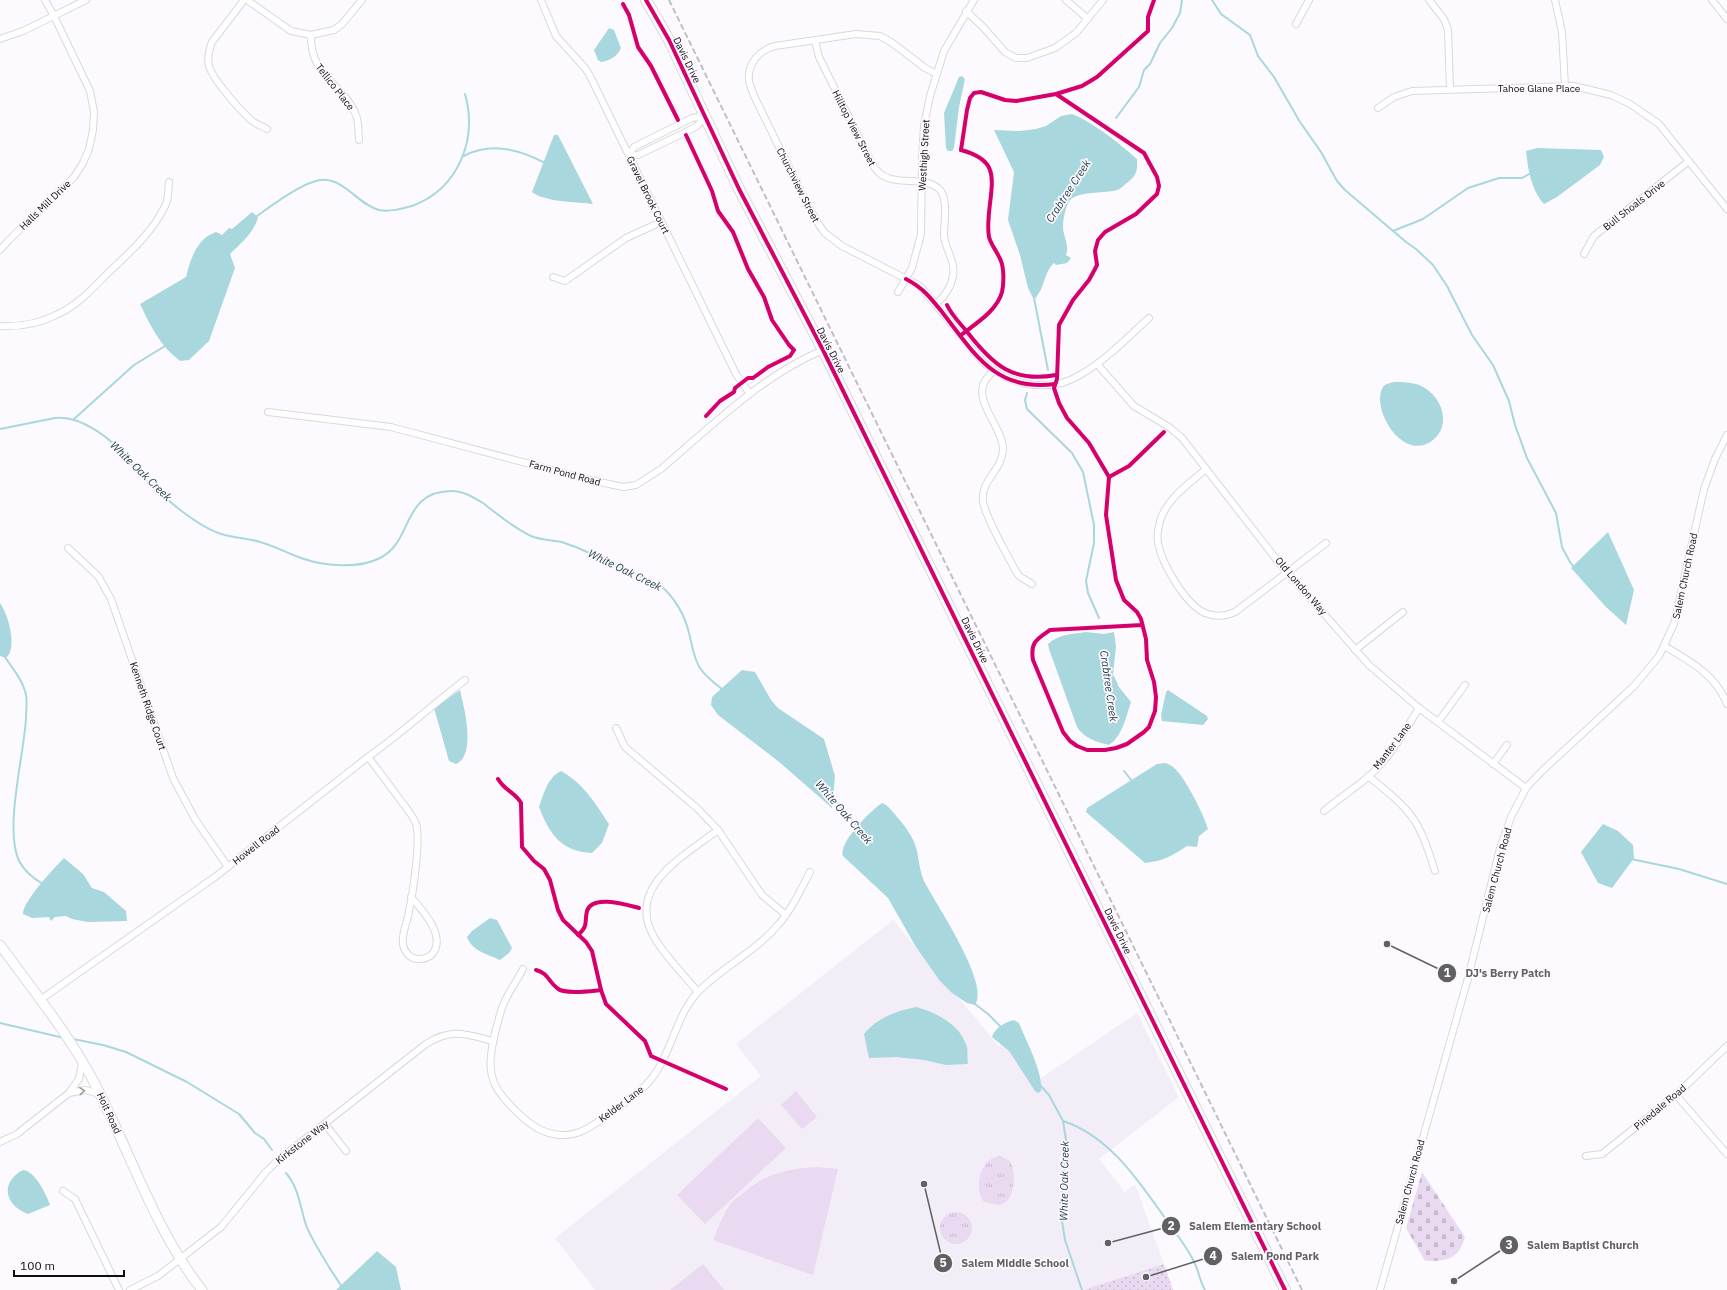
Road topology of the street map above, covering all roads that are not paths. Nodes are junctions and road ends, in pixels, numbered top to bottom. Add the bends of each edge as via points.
1 (45, 0) edge
2 (86, 0) edge
3 (244, 0) edge
4 (248, 0) edge
5 (362, 0) edge
6 (541, 0) edge
7 (646, 0) edge
8 (974, 0) edge
9 (1066, 0) edge
10 (1103, 0) edge
11 (1309, 0) edge
12 (1429, 0) edge
13 (1555, 0) edge
14 (1712, 0) edge
15 (966, 11) junction
16 (54, 16) junction
17 (1088, 19) junction
18 (1727, 19) edge
19 (1296, 24) dead end
20 (311, 35) junction
21 (0, 39) edge
22 (815, 41) junction
23 (937, 74) junction
24 (1565, 86) junction
25 (1450, 89) junction
26 (1378, 108) dead end
27 (705, 116) junction
28 (267, 129) dead end
29 (359, 140) dead end
30 (628, 155) junction
31 (1690, 161) junction
32 (169, 182) dead end
33 (921, 182) junction
34 (1727, 209) edge
35 (661, 222) junction
36 (0, 250) edge
37 (1584, 254) dead end
38 (554, 277) dead end
39 (906, 279) junction
40 (898, 292) dead end
41 (936, 304) junction
42 (1149, 318) dead end
43 (0, 326) edge
44 (823, 350) junction
45 (1097, 364) junction
46 (993, 371) junction
47 (750, 394) junction
48 (268, 412) dead end
49 (1727, 435) edge
50 (1206, 470) junction
51 (1326, 543) dead end
52 (68, 548) dead end
53 (1287, 572) junction
54 (1032, 584) dead end
55 (1402, 612) dead end
56 (1664, 646) junction
57 (1355, 650) junction
58 (465, 680) dead end
59 (1465, 685) dead end
60 (1725, 690) edge
61 (1727, 704) edge
62 (1419, 708) junction
63 (1438, 722) junction
64 (616, 728) dead end
65 (1507, 745) dead end
66 (368, 757) junction
67 (1494, 764) junction
68 (1368, 776) junction
69 (1526, 788) junction
70 (1324, 811) dead end
71 (718, 830) junction
72 (228, 867) junction
73 (1435, 871) dead end
74 (810, 872) dead end
75 (411, 897) junction
76 (786, 915) junction
77 (0, 945) edge
78 (523, 969) dead end
79 (698, 992) junction
80 (40, 1000) junction
81 (493, 1041) junction
82 (1727, 1046) edge
83 (82, 1063) junction
84 (69, 1093) junction
85 (100, 1094) junction
86 (1676, 1095) junction
87 (325, 1124) junction
88 (0, 1142) edge
89 (346, 1151) dead end
90 (1727, 1154) edge
91 (1586, 1156) dead end
92 (63, 1191) dead end
93 (180, 1260) junction
94 (119, 1290) edge
95 (130, 1290) edge
96 (202, 1290) edge
97 (1285, 1290) edge
98 (1380, 1290) edge

1 - 16 street, Halls Mill Drive
2 - 16 street
3 - 28 street via 212,42 208,62 212,74 240,109 252,121
4 - 20 street via 291,31
5 - 20 street via 334,30
6 - 30 street, Gravel Brook Court via 556,36 585,68
7 - 27 main road, Davis Drive via 662,26
8 - 15 street, Westhigh Street
9 - 17 street
10 - 17 street
11 - 19 street
12 - 25 street via 1444,19 1448,30
13 - 24 street via 1562,32
14 - 18 street
15 - 17 street via 1005,52 1016,58 1027,58 1055,48 1076,33
15 - 23 street, Westhigh Street via 944,51
16 - 21 street via 23,32
16 - 36 street, Halls Mill Drive via 90,91 94,112 91,140 83,163 74,177
20 - 29 street, Tellico Place via 314,60 352,107 357,117
22 - 23 street, Churchview Street via 856,34 880,36
22 - 33 street, Hilltop View Street via 819,57 872,164 879,173 888,178
22 - 39 street, Churchview Street via 769,47 754,61 749,82 777,143 825,233 842,246
23 - 33 street, Westhigh Street via 924,126
24 - 25 street, Tahoe Glane Place
24 - 31 street, Tahoe Glane Place via 1594,90 1630,104 1659,124
25 - 26 street, Tahoe Glane Place via 1403,93
27 - 30 street via 692,118 634,147
27 - 30 street via 697,126 684,133 638,155
27 - 44 main road, Davis Drive via 739,189
30 - 35 street, Gravel Brook Court
31 - 34 street, Tahoe Glane Place
31 - 37 street, Bull Shoals Drive via 1594,236
32 - 43 street via 165,206 145,236 79,301 57,315 34,324
33 - 39 street, Westhigh Street via 921,234 916,257
33 - 41 street, Hilltop View Street via 933,184 940,189 944,197 944,237 954,267 950,287
35 - 38 street via 626,238 565,281
35 - 47 street, Gravel Brook Court via 736,374
39 - 40 street, Westhigh Street
39 - 41 street, Churchview Street via 920,286
41 - 46 street, Churchview Street via 976,356
42 - 45 street, Churchview Street
44 - 47 street, Farm Pond Road via 792,366
44 - 97 main road, Davis Drive
45 - 46 street, Churchview Street via 1079,376 1044,385 1020,383
45 - 50 street, Old London Way via 1134,406 1182,438
46 - 54 street via 985,381 983,395 988,413 1002,439 1003,450 999,464 985,487 983,502 1014,568 1019,576
47 - 48 street, Farm Pond Road via 661,469 636,485 623,487 391,427
49 - 56 street, Salem Church Road via 1704,489 1680,605
50 - 53 street, Old London Way
50 - 53 street via 1171,501 1158,529 1162,557 1183,592 1205,613 1228,615
51 - 53 street
52 - 72 street, Kenneth Ridge Court via 98,576 111,599 180,795
53 - 57 street, Old London Way
55 - 57 street
56 - 60 street via 1707,674
56 - 69 street, Salem Church Road via 1634,686
57 - 62 street, Old London Way
58 - 66 street, Howell Road
59 - 63 street
60 - 61 street
62 - 63 street, Old London Way
62 - 68 street, Manter Lane via 1396,744
63 - 67 street, Old London Way
64 - 71 street via 625,747 697,808
65 - 67 street
66 - 72 street, Howell Road
66 - 75 street via 415,822 418,841
67 - 69 street, Old London Way
68 - 70 street, Manter Lane
68 - 73 street via 1399,802 1412,818 1423,837
69 - 98 street, Salem Church Road via 1514,810 1500,848 1468,978
71 - 76 street via 762,895
71 - 79 street via 660,877 652,887 647,906 647,921 655,939
72 - 80 street, Howell Road
74 - 76 street, Kelder Lane
75 - 75 street via 403,944 407,954 419,960 432,954 436,937 427,917
76 - 79 street, Kelder Lane via 772,932
77 - 80 street, Holt Road
78 - 81 street, Kelder Lane via 505,1002
79 - 81 street, Kelder Lane via 681,1019 659,1068 647,1084 591,1127 577,1133 559,1136 546,1134 530,1124 504,1099 493,1083 490,1071
80 - 83 street, Holt Road
81 - 87 street, Kirkstone Way via 457,1033 433,1040
82 - 86 street, Pinedale Road
83 - 84 street via 79,1080
83 - 85 street, Holt Road
84 -> 85 street via 85,1090
84 - 88 street via 17,1134
85 - 93 street, Holt Road
86 - 90 street
86 - 91 street, Pinedale Road via 1602,1154
87 - 89 street
87 - 93 street, Kirkstone Way via 271,1166 229,1218
92 - 94 street via 75,1199
93 - 95 street, Kirkstone Way via 158,1276
93 - 96 street, Holt Road

